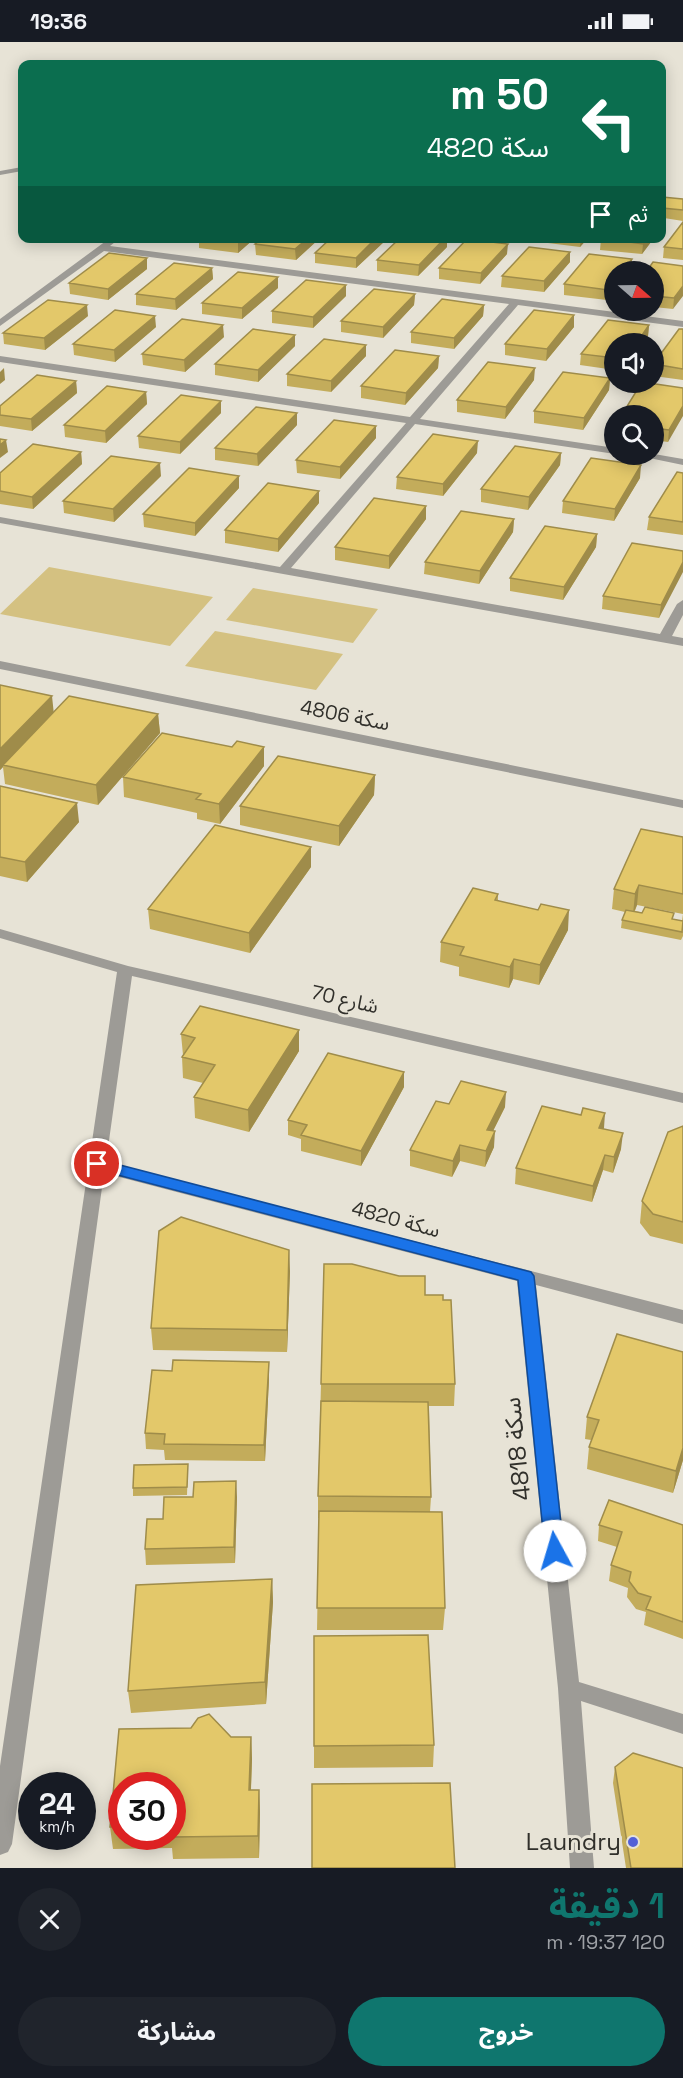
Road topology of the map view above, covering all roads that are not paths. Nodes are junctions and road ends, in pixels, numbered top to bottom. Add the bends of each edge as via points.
1 (18, 170) edge
2 (0, 173) edge
3 (110, 243) edge
4 (103, 248) junction
5 (516, 302) junction
6 (0, 323) edge
7 (683, 324) edge
8 (0, 359) edge
9 (414, 421) junction
10 (604, 450) edge
11 (664, 459) edge
12 (683, 462) edge
13 (0, 520) edge
14 (283, 570) junction
15 (683, 604) edge
16 (664, 639) junction
17 (683, 642) edge
18 (0, 665) edge
19 (683, 804) edge
20 (0, 933) edge
21 (125, 970) junction
22 (683, 1098) edge
23 (97, 1164) junction
24 (526, 1276) junction
25 (683, 1317) edge
26 (569, 1688) junction
27 (683, 1724) edge
28 (0, 1844) edge
29 (582, 1868) edge

1 - 2 street
3 - 4 street
4 - 5 street
4 - 6 street
5 - 7 street
5 - 9 street
8 - 9 street
9 - 10 street
9 - 14 street
11 - 12 street
13 - 14 street
14 - 16 street
15 - 16 street
16 - 17 street
18 - 19 street, سكة 4806
20 - 21 street, شارع 70
21 - 22 street, شارع 70
21 - 23 street
23 - 24 street, سكة 4820
23 - 28 street
24 - 25 street, سكة 4820
24 - 26 street, سكة 4818
26 - 27 street
26 - 29 street, سكة 4818

